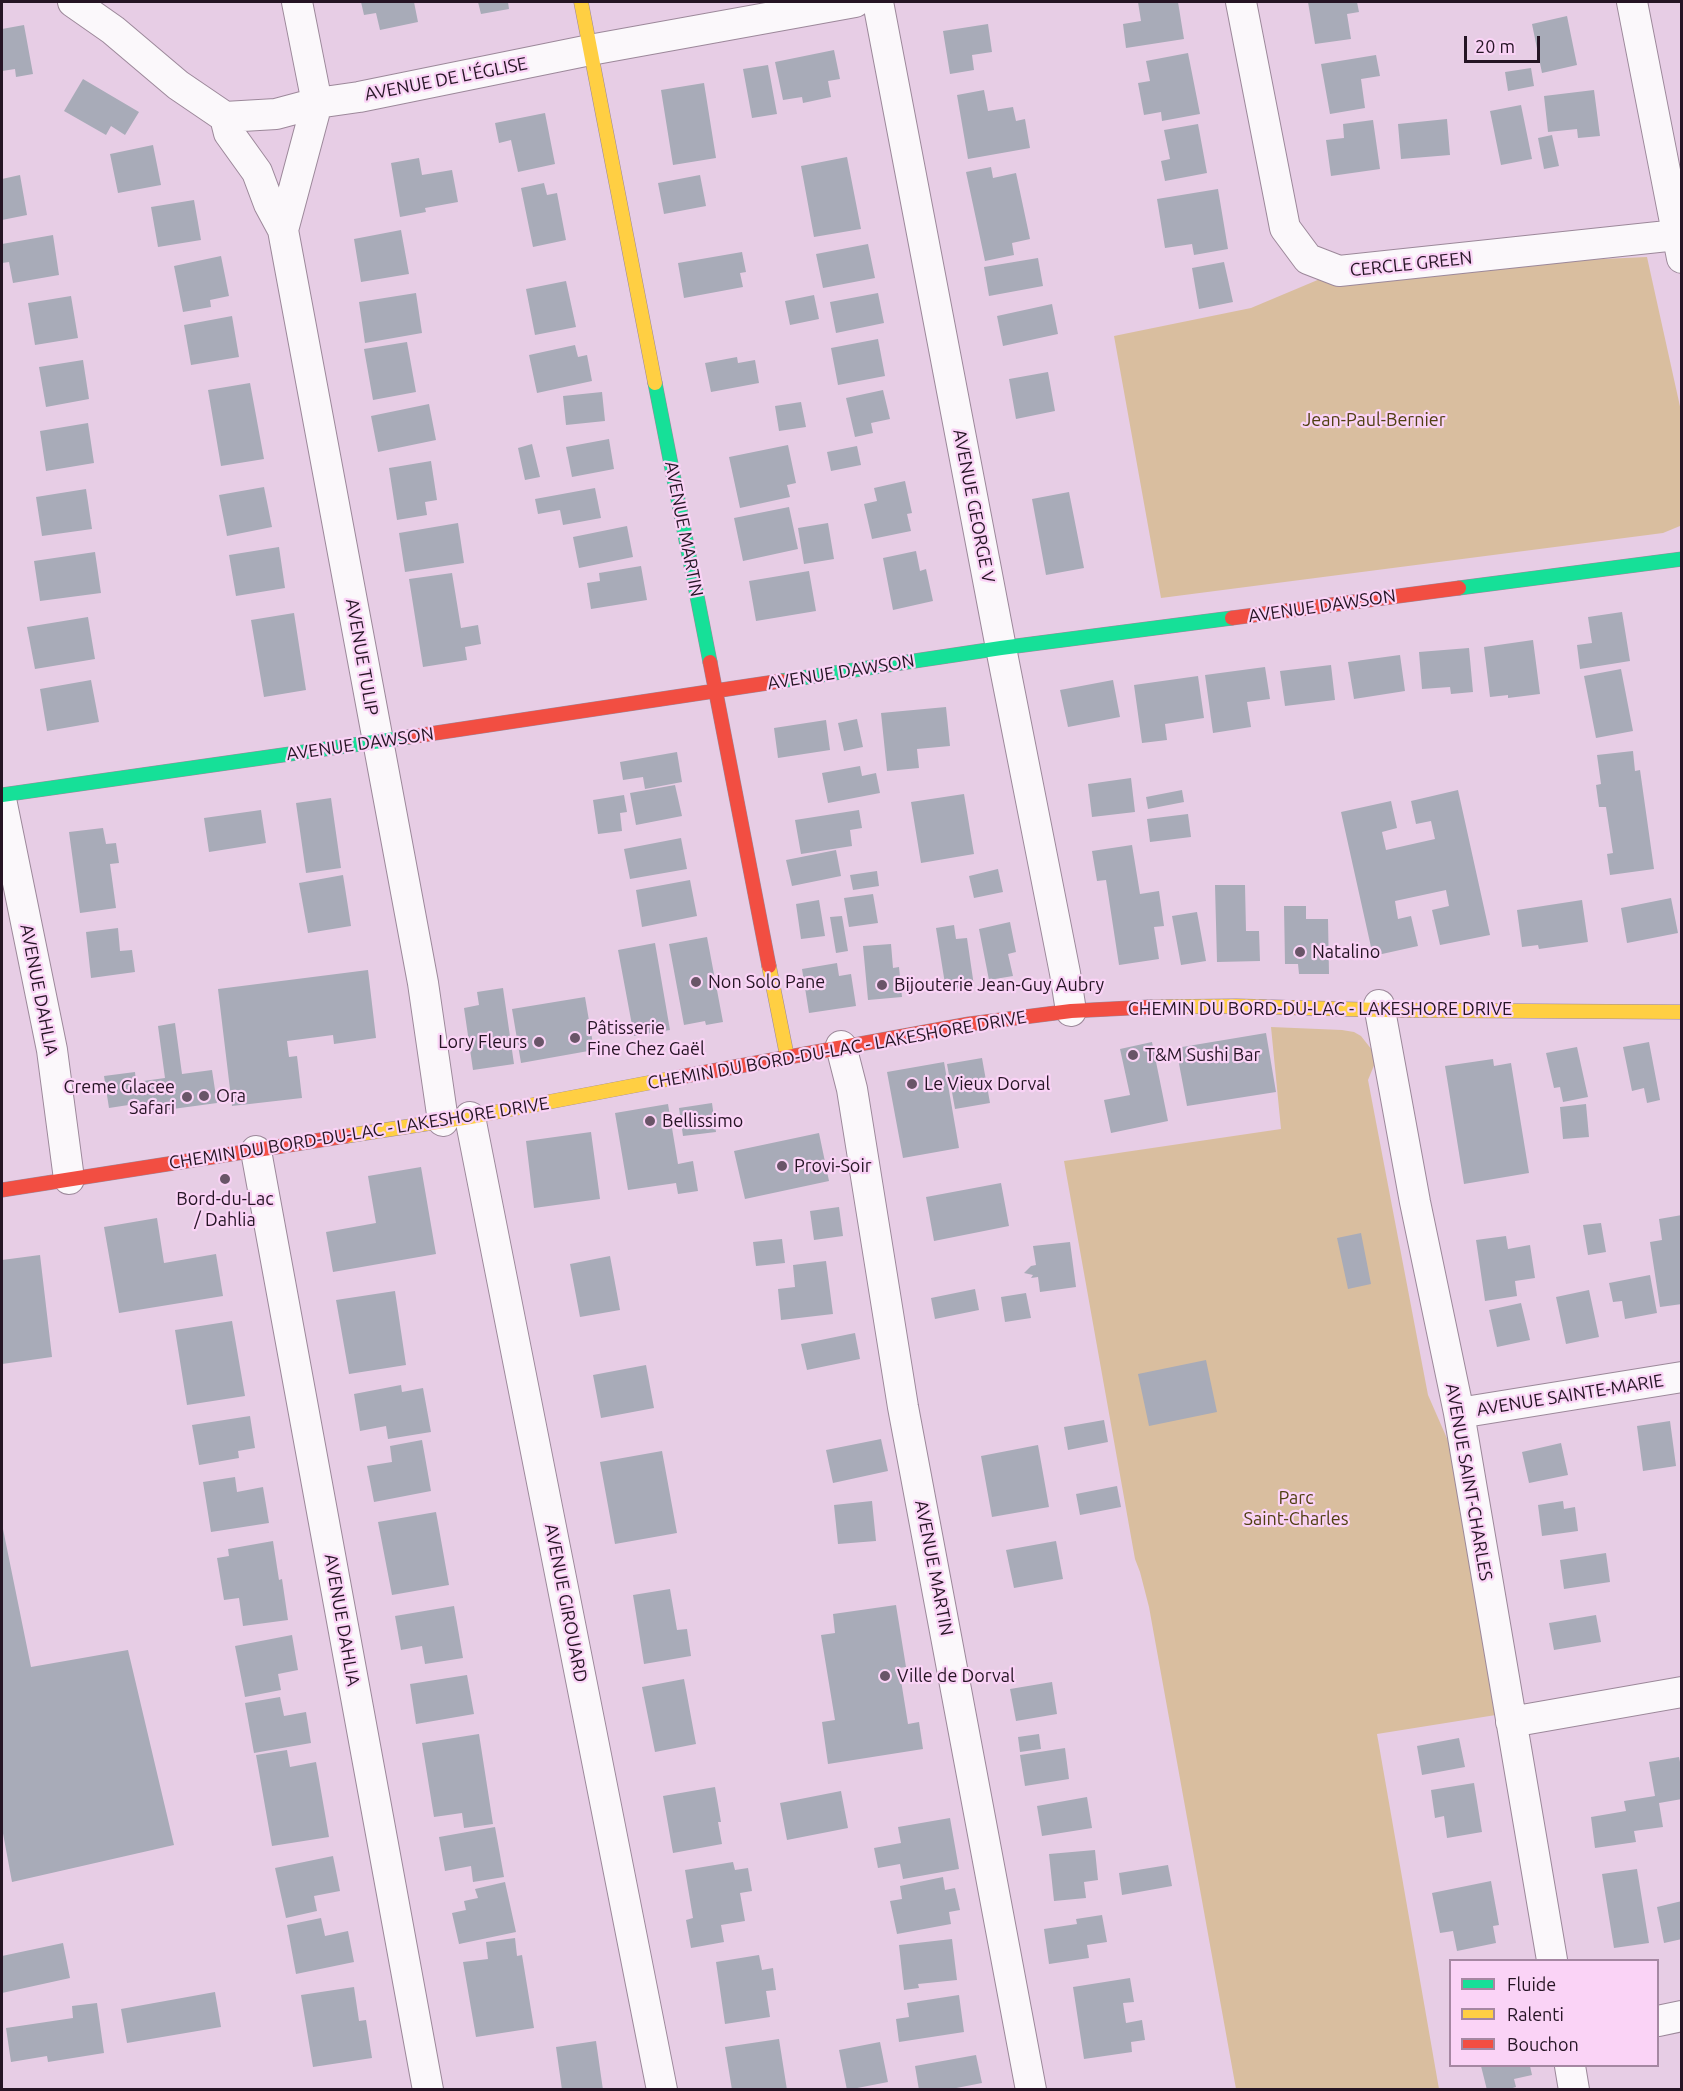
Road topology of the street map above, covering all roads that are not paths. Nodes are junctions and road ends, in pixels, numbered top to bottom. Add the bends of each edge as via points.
1 (73, 2) edge
2 (297, 2) edge
3 (581, 2) edge
4 (855, 2) edge
5 (878, 2) edge
6 (1241, 2) edge
7 (1632, 2) edge
8 (590, 50) junction
9 (317, 103) junction
10 (225, 117) junction
11 (283, 230) junction
12 (1679, 247) edge
13 (1682, 559) edge
14 (1001, 648) junction
15 (716, 691) junction
16 (377, 742) junction
17 (2, 795) edge
18 (2, 804) edge
19 (1380, 1007) junction
20 (1071, 1011) junction
21 (1682, 1011) edge
22 (842, 1046) junction
23 (787, 1056) junction
24 (457, 1119) junction
25 (256, 1151) junction
26 (69, 1179) junction
27 (2, 1190) edge
28 (1682, 1377) edge
29 (1459, 1413) junction
30 (1682, 1692) edge
31 (1511, 1722) junction
32 (1552, 1959) edge
33 (1682, 2016) edge
34 (1659, 2021) edge
35 (1570, 2067) edge
36 (428, 2090) edge
37 (662, 2090) edge
38 (1031, 2090) edge
39 (1574, 2090) edge

1 - 10 street
2 - 9 street, AVENUE TULIP
3 - 8 street, AVENUE MARTIN
4 - 8 street, AVENUE DE L'ÉGLISE
5 - 14 street, AVENUE GEORGE V
6 - 12 street, CERCLE GREEN via 1285,228 1308,259 1339,271
7 - 12 street
8 - 9 street, AVENUE DE L'ÉGLISE
8 - 15 street, AVENUE MARTIN
9 - 10 street, AVENUE DE L'ÉGLISE via 276,114
9 - 11 street, AVENUE TULIP
10 - 11 street, AVENUE TULIP via 230,133 257,172
11 - 16 street, AVENUE TULIP
13 - 14 street, AVENUE DAWSON
14 - 15 street, AVENUE DAWSON
14 - 20 street, AVENUE GEORGE V
15 - 16 street, AVENUE DAWSON
15 - 23 street, AVENUE MARTIN
16 - 17 street, AVENUE DAWSON
16 - 24 street, AVENUE TULIP via 423,983
18 - 26 street, AVENUE DAHLIA via 52,1050
19 - 20 street, CHEMIN DU BORD-DU-LAC - LAKESHORE DRIVE via 1214,1006
19 - 21 street, CHEMIN DU BORD-DU-LAC - LAKESHORE DRIVE
19 - 29 street, AVENUE SAINT-CHARLES
20 - 22 street, CHEMIN DU BORD-DU-LAC - LAKESHORE DRIVE
22 - 23 street, CHEMIN DU BORD-DU-LAC - LAKESHORE DRIVE
22 - 38 street, AVENUE MARTIN via 903,1407
23 - 24 street, CHEMIN DU BORD-DU-LAC - LAKESHORE DRIVE
24 - 25 street, CHEMIN DU BORD-DU-LAC - LAKESHORE DRIVE
24 - 37 street, AVENUE GIROUARD
25 - 26 street, CHEMIN DU BORD-DU-LAC - LAKESHORE DRIVE
25 - 36 street, AVENUE DAHLIA
26 - 27 street, CHEMIN DU BORD-DU-LAC - LAKESHORE DRIVE
28 - 29 street, AVENUE SAINTE-MARIE
29 - 31 street, AVENUE SAINT-CHARLES
30 - 31 street
31 - 32 street, AVENUE SAINT-CHARLES
33 - 34 street
35 - 39 street

